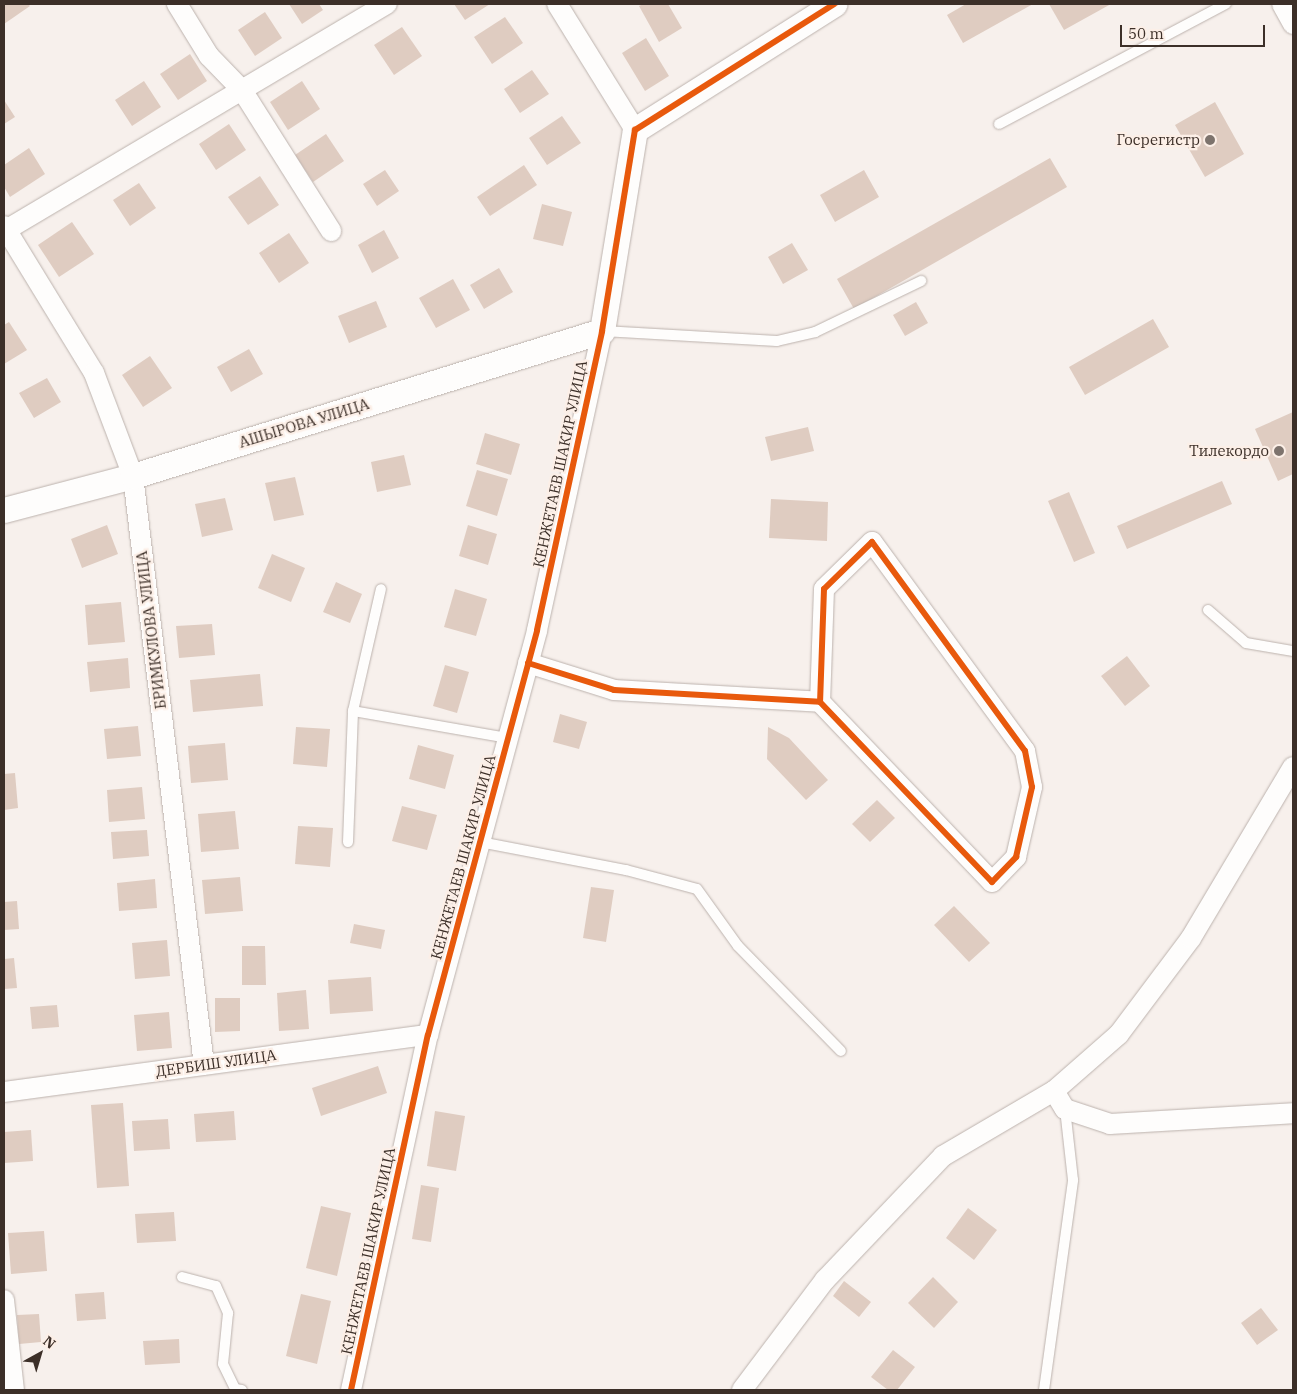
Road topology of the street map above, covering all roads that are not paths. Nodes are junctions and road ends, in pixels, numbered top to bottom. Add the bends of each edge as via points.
1 (177, 4) edge
2 (387, 4) edge
3 (558, 4) edge
4 (834, 4) edge
5 (1226, 4) edge
6 (1282, 4) edge
7 (1293, 24) edge
8 (242, 90) junction
9 (1000, 124) dead end
10 (635, 130) junction
11 (5, 228) edge
12 (331, 231) dead end
13 (921, 281) dead end
14 (602, 330) junction
15 (132, 476) junction
16 (4, 510) edge
17 (382, 589) dead end
18 (1208, 610) dead end
19 (1293, 651) edge
20 (528, 662) junction
21 (820, 702) junction
22 (353, 711) junction
23 (508, 738) junction
24 (1293, 767) edge
25 (348, 842) dead end
26 (480, 842) junction
27 (428, 1035) junction
28 (841, 1051) dead end
29 (204, 1065) junction
30 (1054, 1091) junction
31 (4, 1092) edge
32 (1065, 1109) junction
33 (1293, 1113) edge
34 (182, 1277) dead end
35 (4, 1300) edge
36 (14, 1390) edge
37 (242, 1390) edge
38 (351, 1390) edge
39 (742, 1390) edge
40 (1044, 1390) edge

1 - 8 street via 209,56
2 - 8 street
3 - 10 street
4 - 10 street
5 - 9 lane
6 - 7 street
8 - 11 street
8 - 12 street
10 - 14 street
11 - 15 street, БРИМКУЛОВА УЛИЦА via 94,373
13 - 14 lane via 815,332 777,341
14 - 15 street, АШЫРОВА УЛИЦА
14 - 20 street, КЕНЖЕТАЕВ ШАКИР УЛИЦА
15 - 16 street, АШЫРОВА УЛИЦА
15 - 29 street, БРИМКУЛОВА УЛИЦА
17 - 22 lane
18 - 19 lane via 1246,643
20 - 21 street via 614,690
20 - 23 street, КЕНЖЕТАЕВ ШАКИР УЛИЦА
21 - 21 street via 992,882 1016,857 1032,787 1025,752 872,542 824,589
22 - 23 lane
22 - 25 lane
23 - 26 street, КЕНЖЕТАЕВ ШАКИР УЛИЦА
24 - 30 street via 1185,946 1119,1034
26 - 27 street, КЕНЖЕТАЕВ ШАКИР УЛИЦА
26 - 28 lane via 626,870 697,889 738,946
27 - 29 street, ДЕРБИШ УЛИЦА
27 - 38 street, КЕНЖЕТАЕВ ШАКИР УЛИЦА
29 - 31 street, ДЕРБИШ УЛИЦА
30 - 32 street
30 - 39 street via 943,1156 825,1280
32 - 33 street via 1110,1124
32 - 40 lane via 1074,1180
34 - 37 lane via 216,1286 228,1314 223,1364 235,1389
35 - 36 street

